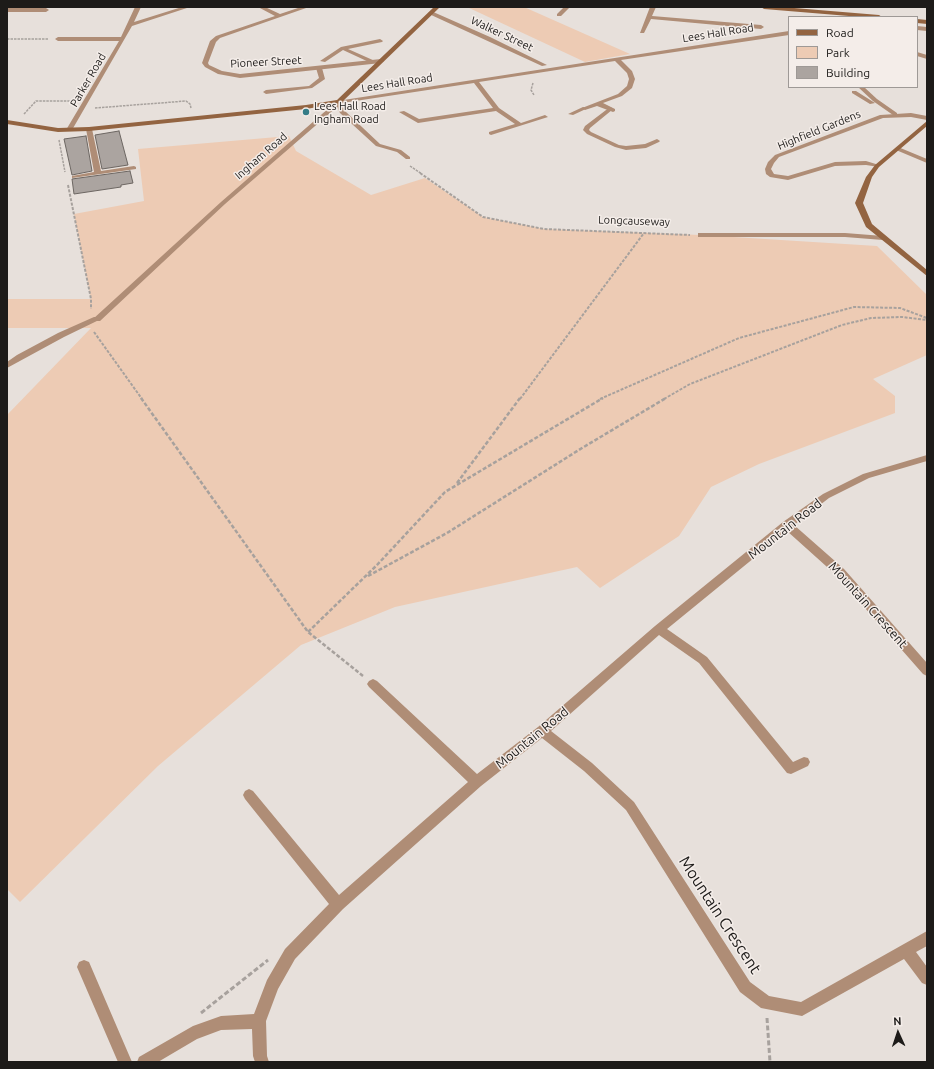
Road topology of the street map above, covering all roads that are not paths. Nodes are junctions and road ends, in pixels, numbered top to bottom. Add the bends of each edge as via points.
1 (138, 7) edge
2 (187, 7) edge
3 (261, 7) edge
4 (306, 7) edge
5 (438, 7) edge
6 (567, 7) edge
7 (653, 7) edge
8 (764, 7) edge
9 (792, 8) edge
10 (7, 10) edge
11 (46, 10) dead end
12 (430, 14) junction
13 (559, 15) dead end
14 (279, 16) junction
15 (869, 16) edge
16 (649, 17) junction
17 (130, 25) junction
18 (760, 27) dead end
19 (642, 32) dead end
20 (788, 33) edge
21 (58, 39) road end
22 (123, 39) junction
23 (380, 41) dead end
24 (343, 48) junction
25 (616, 59) junction
26 (323, 61) dead end
27 (381, 61) junction
28 (373, 62) junction
29 (544, 65) dead end
30 (319, 68) junction
31 (475, 81) junction
32 (862, 88) edge
33 (266, 92) dead end
34 (854, 92) dead end
35 (339, 102) junction
36 (599, 104) junction
37 (585, 108) joint
38 (497, 109) junction
39 (612, 110) joint
40 (402, 112) dead end
41 (571, 114) dead end
42 (895, 114) junction
43 (887, 115) junction
44 (545, 117) dead end
45 (927, 118) edge
46 (7, 122) edge
47 (927, 123) edge
48 (520, 125) junction
49 (89, 129) junction
50 (70, 130) junction
51 (491, 133) dead end
52 (657, 141) dead end
53 (898, 149) junction
54 (408, 158) road end
55 (927, 161) edge
56 (877, 166) junction
57 (134, 168) dead end
58 (98, 173) junction
59 (74, 177) dead end
60 (701, 235) road end
61 (883, 238) junction
62 (927, 274) edge
63 (94, 320) joint
64 (7, 366) edge
65 (927, 458) edge
66 (787, 525) junction
67 (659, 629) junction
68 (927, 671) edge
69 (372, 684) road end
70 (542, 731) junction
71 (804, 762) dead end
72 (478, 782) junction
73 (249, 795) dead end
74 (338, 904) junction
75 (927, 938) edge
76 (906, 950) junction
77 (84, 967) dead end
78 (927, 978) edge
79 (259, 1021) junction
80 (125, 1062) edge
81 (144, 1062) edge
82 (262, 1062) edge

1 - 17 street, Parker Road
2 - 17 street
3 - 14 street
4 - 14 street, Pioneer Street
5 - 12 street, Ingham Road
6 - 13 street
7 - 16 street
8 - 9 street
9 - 15 street
10 - 11 street
12 - 27 street, Ingham Road
12 - 29 street, Walker Street
14 - 30 street, Pioneer Street via 215,39 205,63 220,73 240,76
16 - 18 street
16 - 19 street
17 - 22 street, Parker Road
20 - 25 street, Lees Hall Road
21 - 22 street, Parker Road
22 - 50 street, Parker Road
23 - 24 lane
24 - 26 lane
24 - 28 lane
25 - 31 street, Lees Hall Road
25 - 36 street via 630,72 632,83 624,93
27 - 28 street, Pioneer Street
27 - 35 street, Ingham Road
28 - 30 street, Pioneer Street
30 - 33 lane via 322,79 310,87
31 - 35 street, Lees Hall Road
31 - 38 street
32 - 42 lane
34 - 43 lane
35 - 49 street, Lees Hall Road
35 - 54 street via 342,112 378,145 399,151
35 - 63 street, Ingham Road
36 - 37 street
36 - 39 street
37 - 41 lane
38 - 40 street via 418,121
38 - 48 street
39 - 52 lane via 586,130 626,148 646,146
42 - 43 street, Highfield Gardens
42 - 45 street, Highfield Gardens
43 - 56 street, Highfield Gardens via 777,156 771,162 768,174 788,178 835,164 866,163
44 - 48 street
46 - 50 street, Lees Hall Road
47 - 53 street
48 - 51 street
49 - 50 street, Lees Hall Road
49 - 58 street
53 - 55 street
53 - 56 street
56 - 61 street via 869,177 859,203 869,225
57 - 58 street
58 - 59 street
60 - 61 street via 845,235
61 - 62 street
63 - 64 lane via 61,335
65 - 66 street, Mountain Road via 866,476 826,496
66 - 67 street, Mountain Road
66 - 68 street, Mountain Crescent via 840,572
67 - 70 street, Mountain Road
67 - 71 street via 702,660 791,769
69 - 72 street
70 - 72 street, Mountain Road
70 - 76 street, Mountain Crescent via 588,767 630,806 745,987 766,1003 802,1009
72 - 74 street, Mountain Road
73 - 74 street
74 - 79 street, Mountain Road via 290,954 272,985
75 - 76 street, Mountain Crescent
76 - 78 street
77 - 80 street
79 - 81 street via 221,1023 194,1033
79 - 82 street, Mountain Road

